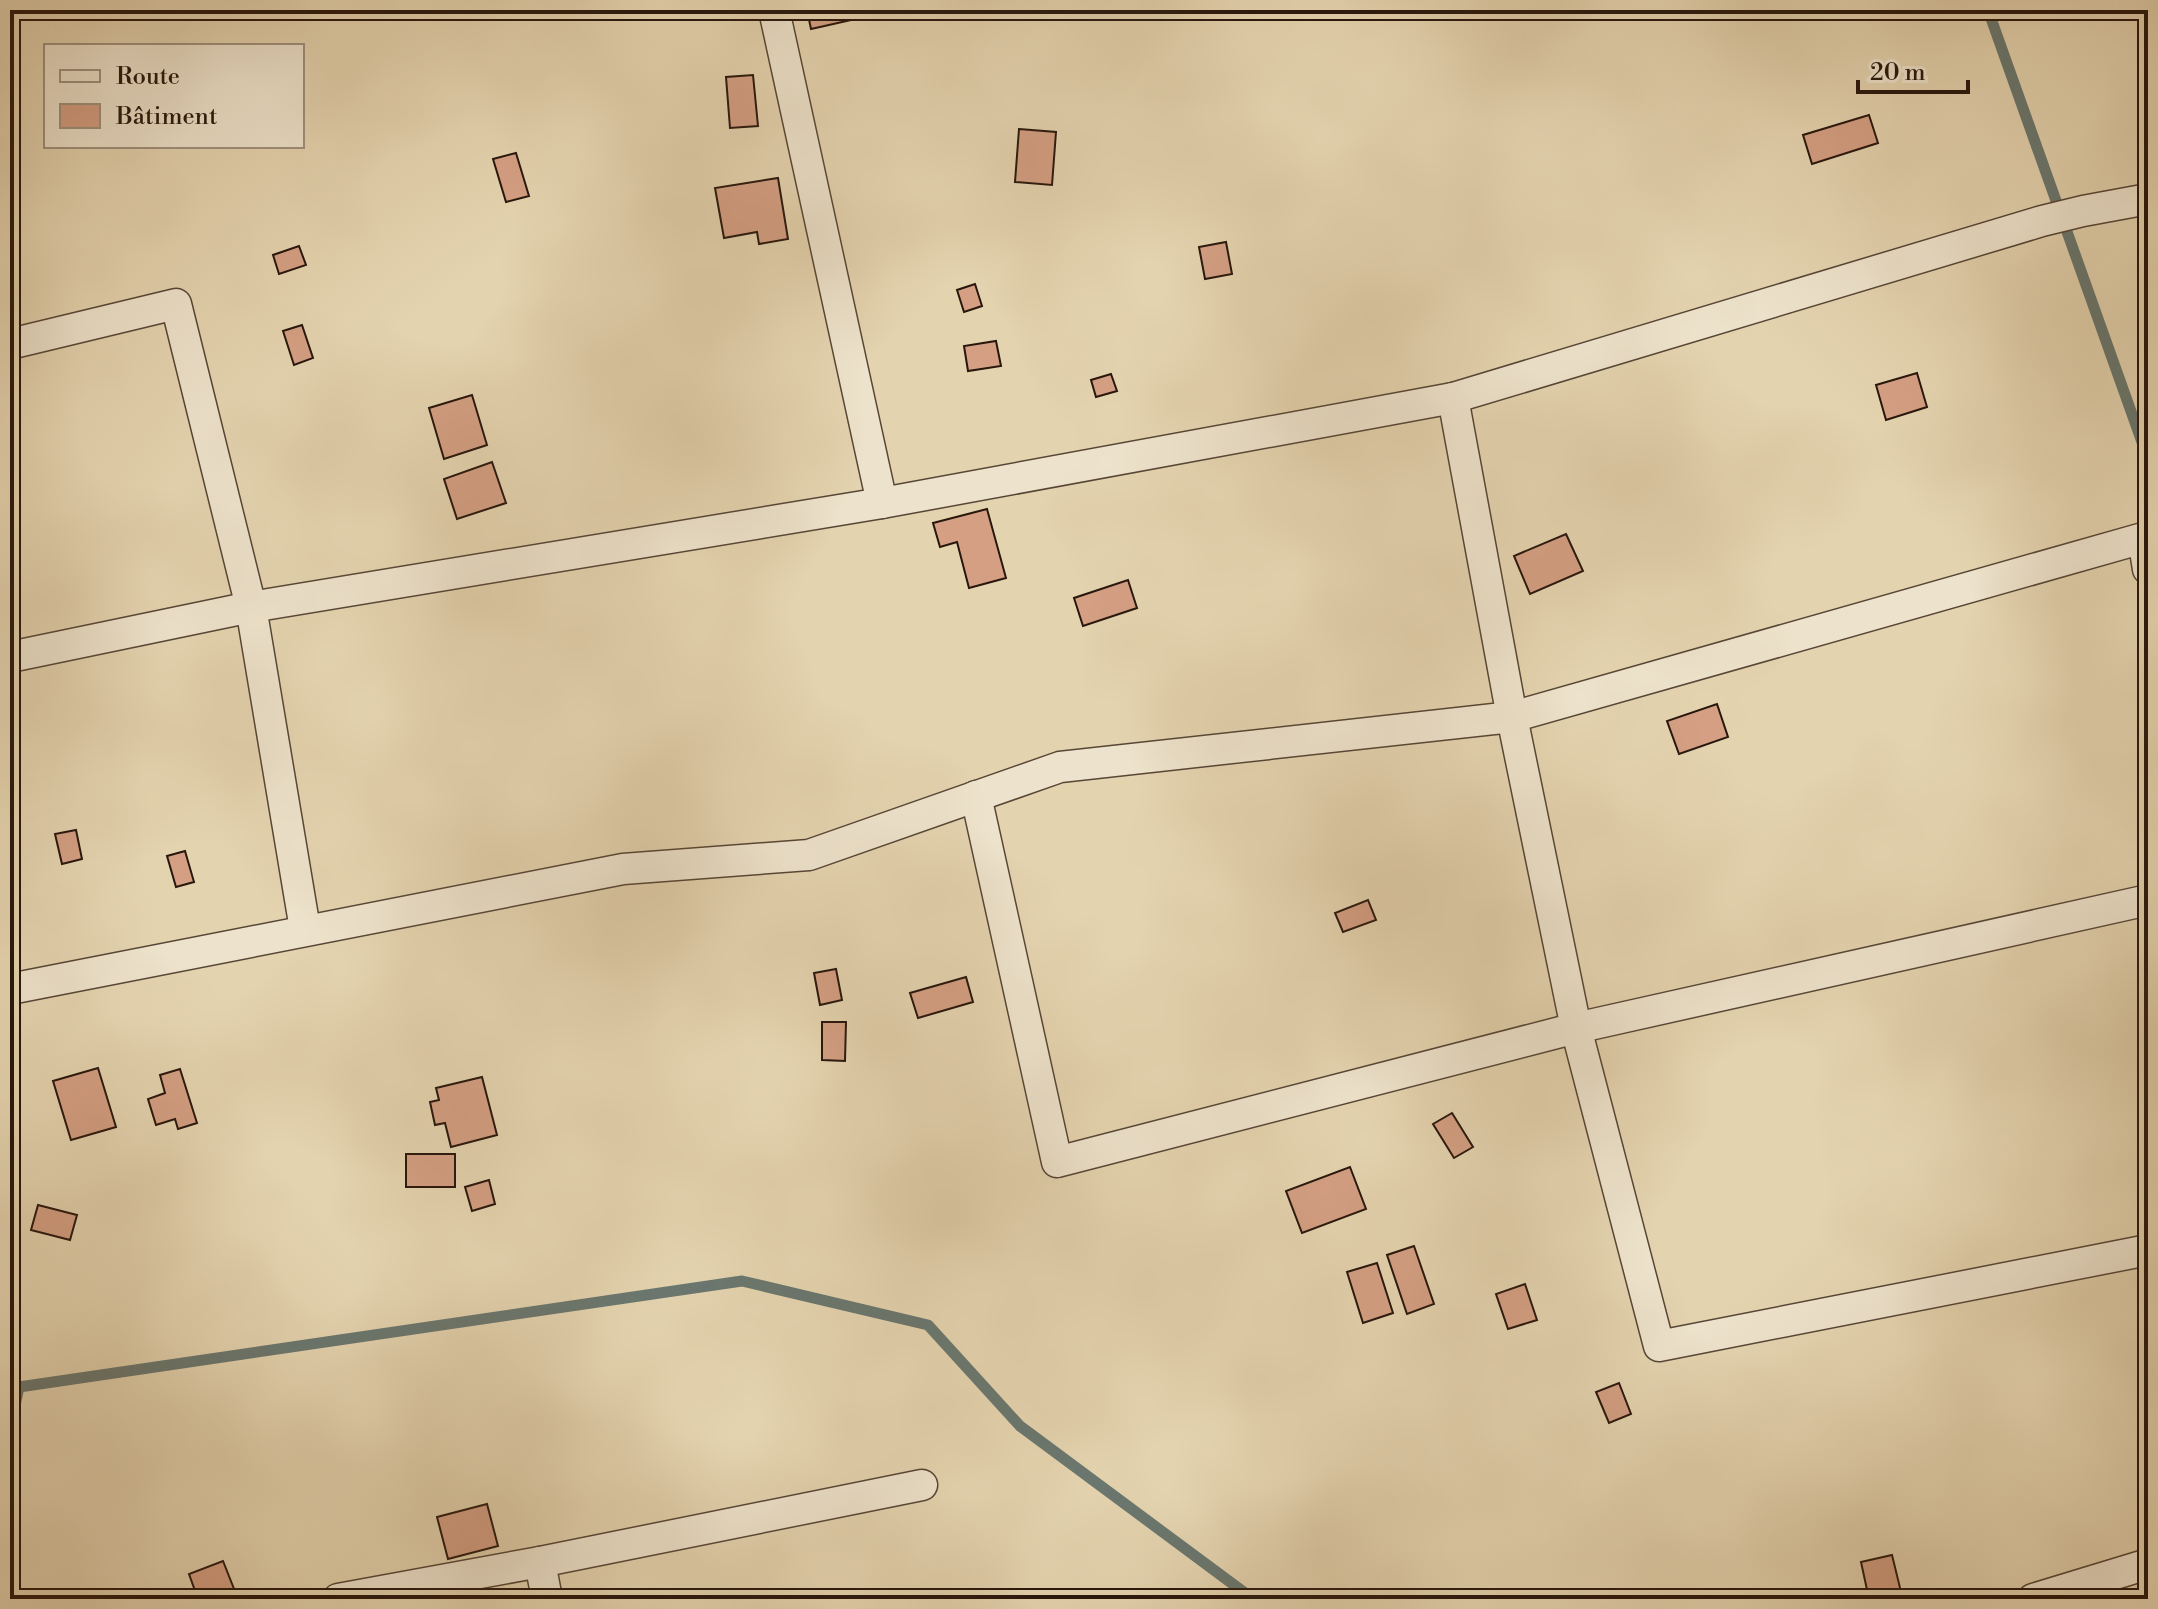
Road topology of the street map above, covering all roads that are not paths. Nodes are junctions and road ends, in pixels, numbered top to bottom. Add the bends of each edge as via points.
1 (774, 10) edge
2 (2148, 199) edge
3 (10, 344) edge
4 (1453, 398) junction
5 (882, 503) junction
6 (2148, 569) edge
7 (251, 607) junction
8 (10, 657) edge
9 (1512, 717) junction
10 (976, 796) junction
11 (2148, 900) edge
12 (305, 929) junction
13 (10, 989) edge
14 (1576, 1028) junction
15 (2148, 1250) edge
16 (922, 1485) dead end
17 (540, 1562) junction
18 (2148, 1564) edge
19 (338, 1599) edge
20 (547, 1599) edge
21 (2033, 1599) edge

1 - 5 street
2 - 4 street via 2042,221
3 - 7 street via 176,304
4 - 5 street
4 - 9 street
5 - 7 street
6 - 9 street via 2143,538
7 - 8 street
7 - 12 street
9 - 10 street via 1060,767
9 - 14 street
10 - 12 street via 809,855 623,869
10 - 14 street via 1057,1162
11 - 14 street
12 - 13 street
14 - 15 street via 1659,1346
16 - 17 street
17 - 19 street
17 - 20 street
18 - 21 street

